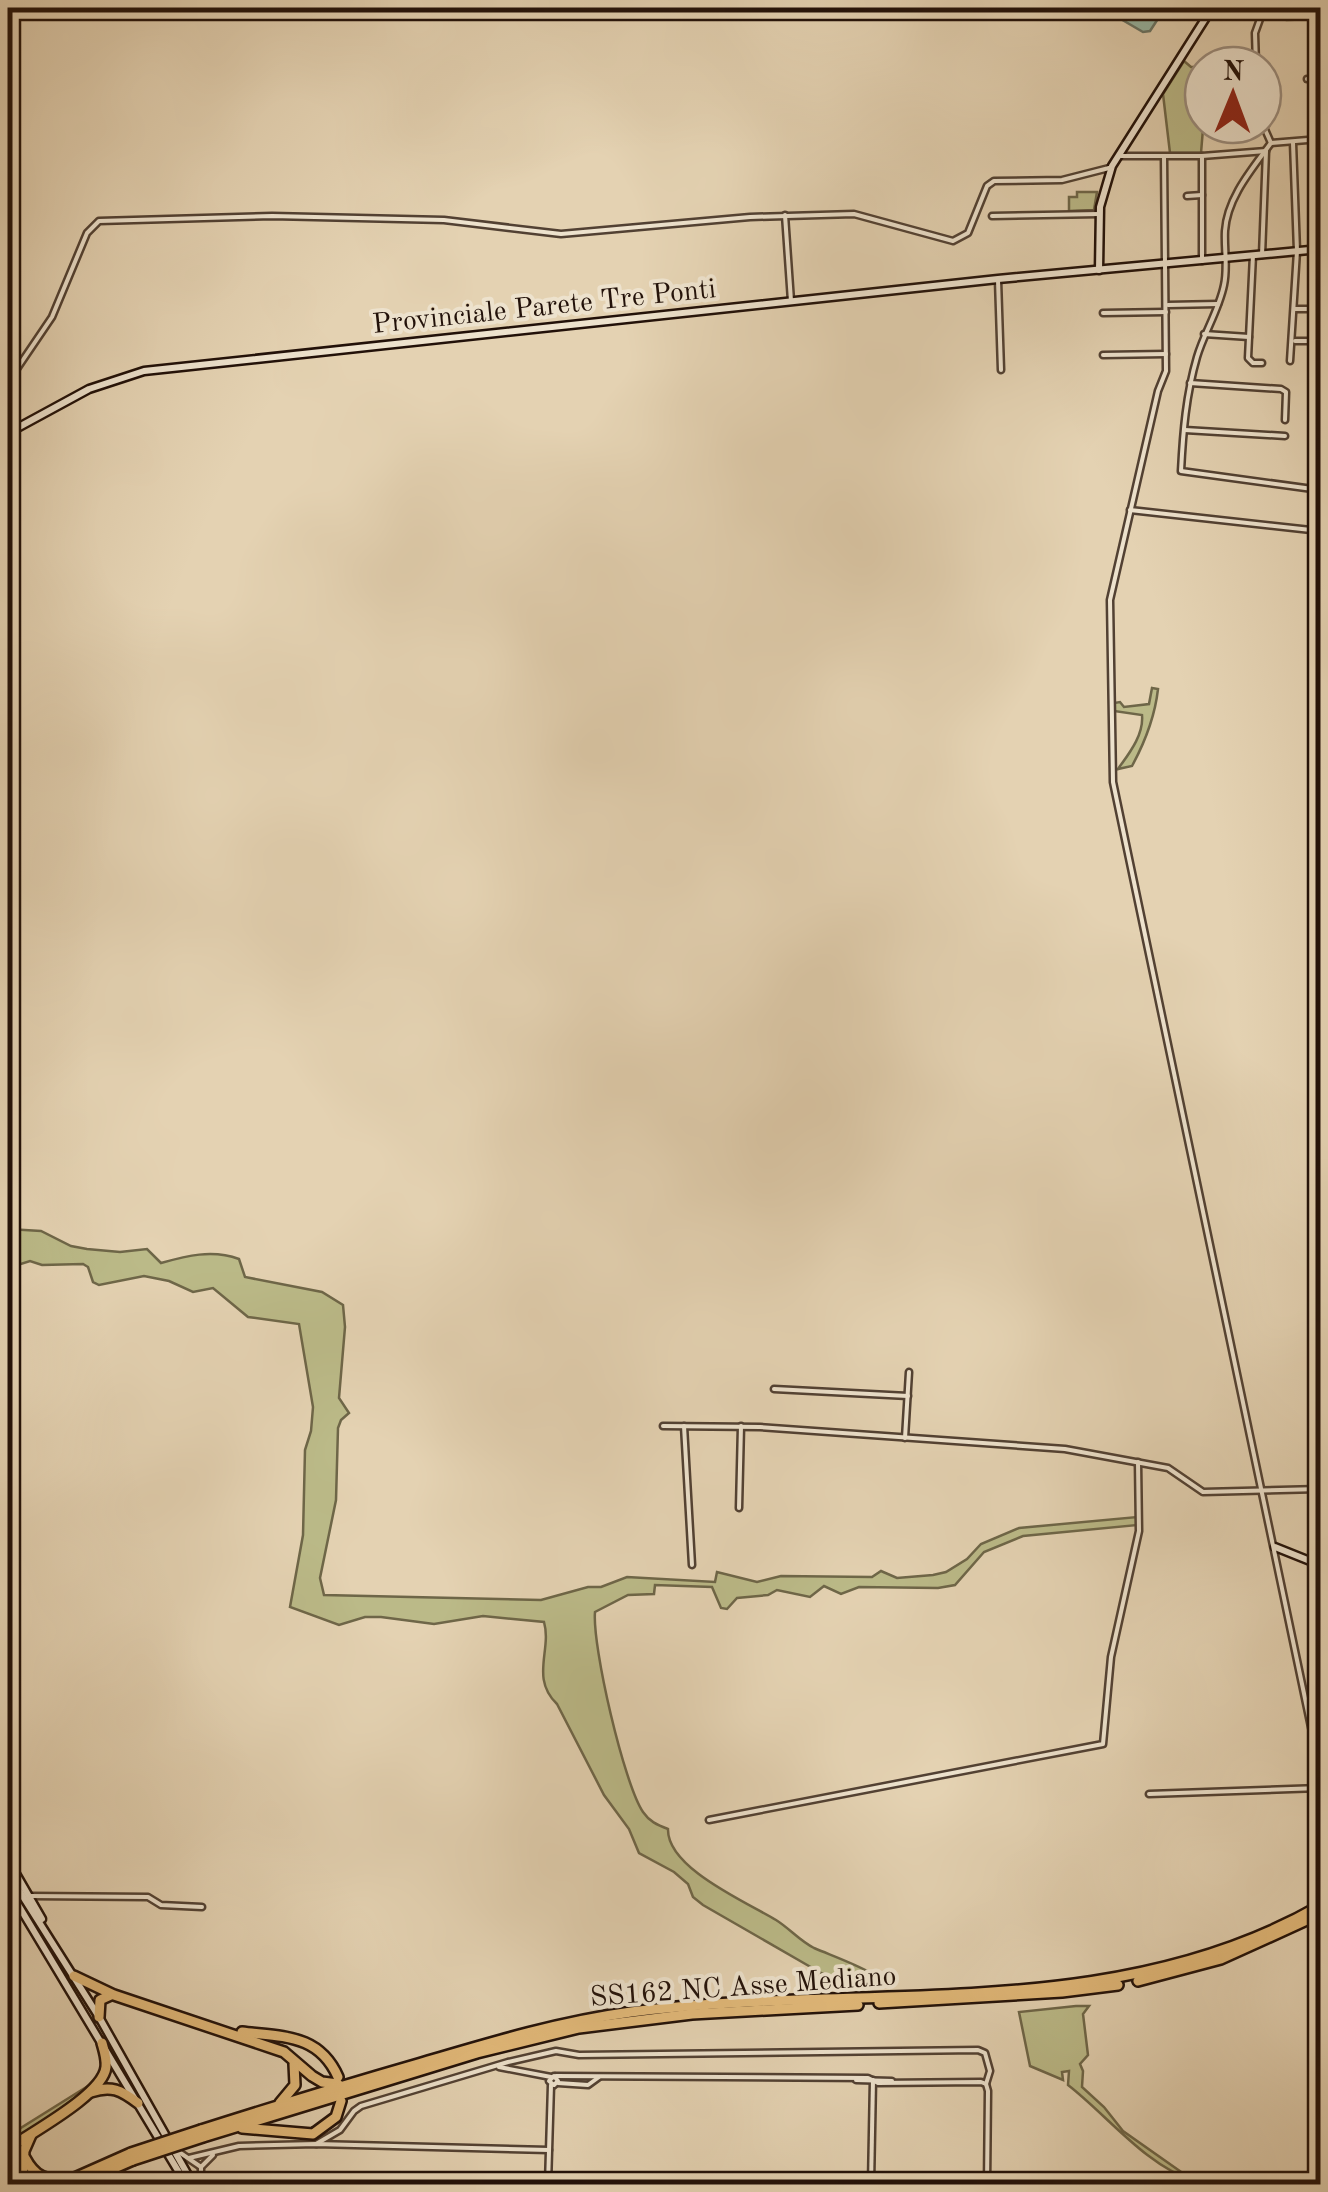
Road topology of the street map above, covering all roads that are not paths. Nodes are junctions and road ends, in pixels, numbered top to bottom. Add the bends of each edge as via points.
1 (1212, 8) edge
2 (1264, 8) edge
3 (1255, 45) edge
4 (1320, 79) edge
5 (1307, 80) dead end
6 (1320, 139) edge
7 (1283, 143) edge
8 (1293, 143) junction
9 (1270, 145) edge
10 (1266, 151) junction
11 (1118, 156) junction
12 (1202, 156) junction
13 (1164, 157) junction
14 (1112, 166) junction
15 (1202, 195) junction
16 (1188, 196) dead end
17 (1098, 214) junction
18 (786, 216) junction
19 (992, 216) dead end
20 (1320, 249) edge
21 (1296, 251) junction
22 (1258, 255) junction
23 (1225, 258) junction
24 (1202, 261) junction
25 (1166, 264) junction
26 (1099, 270) junction
27 (998, 280) junction
28 (791, 302) junction
29 (1218, 304) junction
30 (1166, 305) junction
31 (1320, 309) edge
32 (1294, 310) junction
33 (1166, 312) junction
34 (1103, 313) dead end
35 (1204, 334) junction
36 (1249, 336) junction
37 (1296, 341) dead end
38 (1320, 341) edge
39 (1166, 354) junction
40 (1103, 355) dead end
41 (1290, 361) dead end
42 (1262, 364) dead end
43 (1001, 370) dead end
44 (8, 382) edge
45 (1190, 383) junction
46 (1285, 420) dead end
47 (1184, 430) junction
48 (8, 433) edge
49 (1286, 436) dead end
50 (1320, 490) edge
51 (1130, 510) junction
52 (1320, 531) edge
53 (909, 1372) dead end
54 (774, 1389) dead end
55 (908, 1396) junction
56 (663, 1426) dead end
57 (684, 1426) junction
58 (741, 1426) junction
59 (905, 1438) junction
60 (1138, 1462) junction
61 (1320, 1488) edge
62 (1262, 1490) junction
63 (739, 1508) dead end
64 (1275, 1548) junction
65 (1320, 1564) edge
66 (692, 1565) dead end
67 (1309, 1712) junction
68 (1320, 1712) edge
69 (1320, 1770) edge
70 (1320, 1788) edge
71 (1150, 1794) dead end
72 (709, 1820) dead end
73 (8, 1860) edge
74 (8, 1873) edge
75 (8, 1888) edge
76 (30, 1896) junction
77 (202, 1906) dead end
78 (1320, 1906) edge
79 (1320, 1914) edge
80 (46, 1930) junction
81 (1271, 1936) junction
82 (74, 1976) junction
83 (114, 1995) junction
84 (99, 2017) junction
85 (224, 2030) junction
86 (102, 2043) junction
87 (476, 2050) junction
88 (293, 2062) junction
89 (498, 2067) junction
90 (599, 2077) junction
91 (554, 2080) junction
92 (872, 2080) junction
93 (342, 2081) junction
94 (986, 2084) junction
95 (88, 2093) junction
96 (341, 2101) dead end
97 (138, 2103) junction
98 (276, 2106) junction
99 (224, 2130) junction
100 (33, 2133) junction
101 (202, 2133) junction
102 (316, 2144) junction
103 (8, 2148) edge
104 (173, 2148) junction
105 (549, 2150) junction
106 (218, 2152) junction
107 (132, 2156) junction
108 (24, 2158) junction
109 (189, 2158) junction
110 (201, 2166) junction
111 (74, 2183) edge
112 (22, 2184) edge
113 (186, 2184) edge
114 (197, 2184) edge
115 (548, 2184) edge
116 (872, 2184) edge
117 (987, 2184) edge

1 - 11 street
2 - 3 street
4 - 5 street
6 - 8 street
7 - 8 street
8 - 21 street
9 - 10 street
10 - 12 street
10 - 22 street
10 - 23 street via 1230,210
11 - 13 street
11 - 14 street
12 - 13 street
12 - 15 street
13 - 25 street
14 - 17 street
14 - 18 street via 1062,180 994,181 968,233 952,240 854,214
15 - 16 street
15 - 24 street
17 - 19 street
17 - 26 street
18 - 28 street
18 - 44 street via 562,234 444,220 99,221 87,233 52,318
20 - 21 street, Provinciale Parete Tre Ponti
21 - 22 street, Provinciale Parete Tre Ponti
21 - 32 street
22 - 23 street, Provinciale Parete Tre Ponti
22 - 36 street
23 - 24 street, Provinciale Parete Tre Ponti
23 - 29 street
24 - 25 street, Provinciale Parete Tre Ponti
25 - 26 street, Provinciale Parete Tre Ponti
25 - 30 street
26 - 27 street, Provinciale Parete Tre Ponti
27 - 28 street, Provinciale Parete Tre Ponti
27 - 43 street
28 - 48 street, Provinciale Parete Tre Ponti via 144,371 89,389
29 - 30 street
29 - 35 street
30 - 33 street
31 - 32 street
32 - 41 street
33 - 34 street
33 - 39 street
35 - 36 street
35 - 45 street
36 - 42 street via 1250,362
37 - 38 street
39 - 40 street
39 - 51 street
45 - 46 street via 1281,389
45 - 47 street
47 - 49 street
47 - 50 street via 1181,471
51 - 52 street
51 - 62 street via 1110,600 1113,782
53 - 55 street
54 - 55 street
55 - 59 street
56 - 57 street
57 - 58 street
57 - 66 street
58 - 59 street
58 - 63 street
59 - 60 street
60 - 62 street via 1168,1468 1202,1492
60 - 72 street via 1139,1531 1110,1658 1102,1744
61 - 62 street
62 - 64 street
64 - 65 street
64 - 67 street
67 - 68 street
67 - 69 street
70 - 71 street
73 - 76 street
74 - 80 street
75 - 86 street
76 - 77 street via 148,1897 162,1905
76 - 80 street
78 - 81 highway, SS162 NC Asse Mediano
79 - 81 highway, SS162 NC Asse Mediano
80 - 82 street
81 - 87 highway, SS162 NC Asse Mediano via 1186,1967 1105,1981 630,2020
82 - 83 highway
82 - 84 street
83 - 84 highway via 100,2000
83 - 85 highway
84 - 104 street
85 - 88 highway via 284,2052
85 - 93 highway via 307,2042
86 - 95 highway via 106,2068
86 - 97 street
87 - 93 highway, SS162 NC Asse Mediano
87 - 99 highway, SS162 NC Asse Mediano
88 - 93 highway via 322,2082
88 - 98 highway via 294,2085
89 - 91 street
89 - 94 street via 556,2051 978,2050 990,2071
89 - 102 street via 362,2106
90 - 91 street
90 - 91 street via 588,2084
90 - 92 street
91 - 105 street
92 - 94 street
92 - 116 street
93 - 98 highway, SS162 NC Asse Mediano
94 - 117 street
95 - 97 highway via 120,2090
95 - 100 highway
96 - 99 highway via 336,2117 313,2134
97 - 113 street
98 - 101 highway, SS162 NC Asse Mediano
99 - 101 highway, SS162 NC Asse Mediano
100 - 103 highway
100 - 108 highway
101 - 107 highway, SS162 NC Asse Mediano, bridge
102 - 105 street
102 - 106 street
104 - 109 street
104 - 114 street
105 - 115 street
106 - 109 street
106 - 110 street
107 - 111 highway, SS162 NC Asse Mediano
107 - 111 highway, SS162 NC Asse Mediano
108 - 111 highway via 46,2180
108 - 112 highway
109 - 110 street
110 - 114 street

